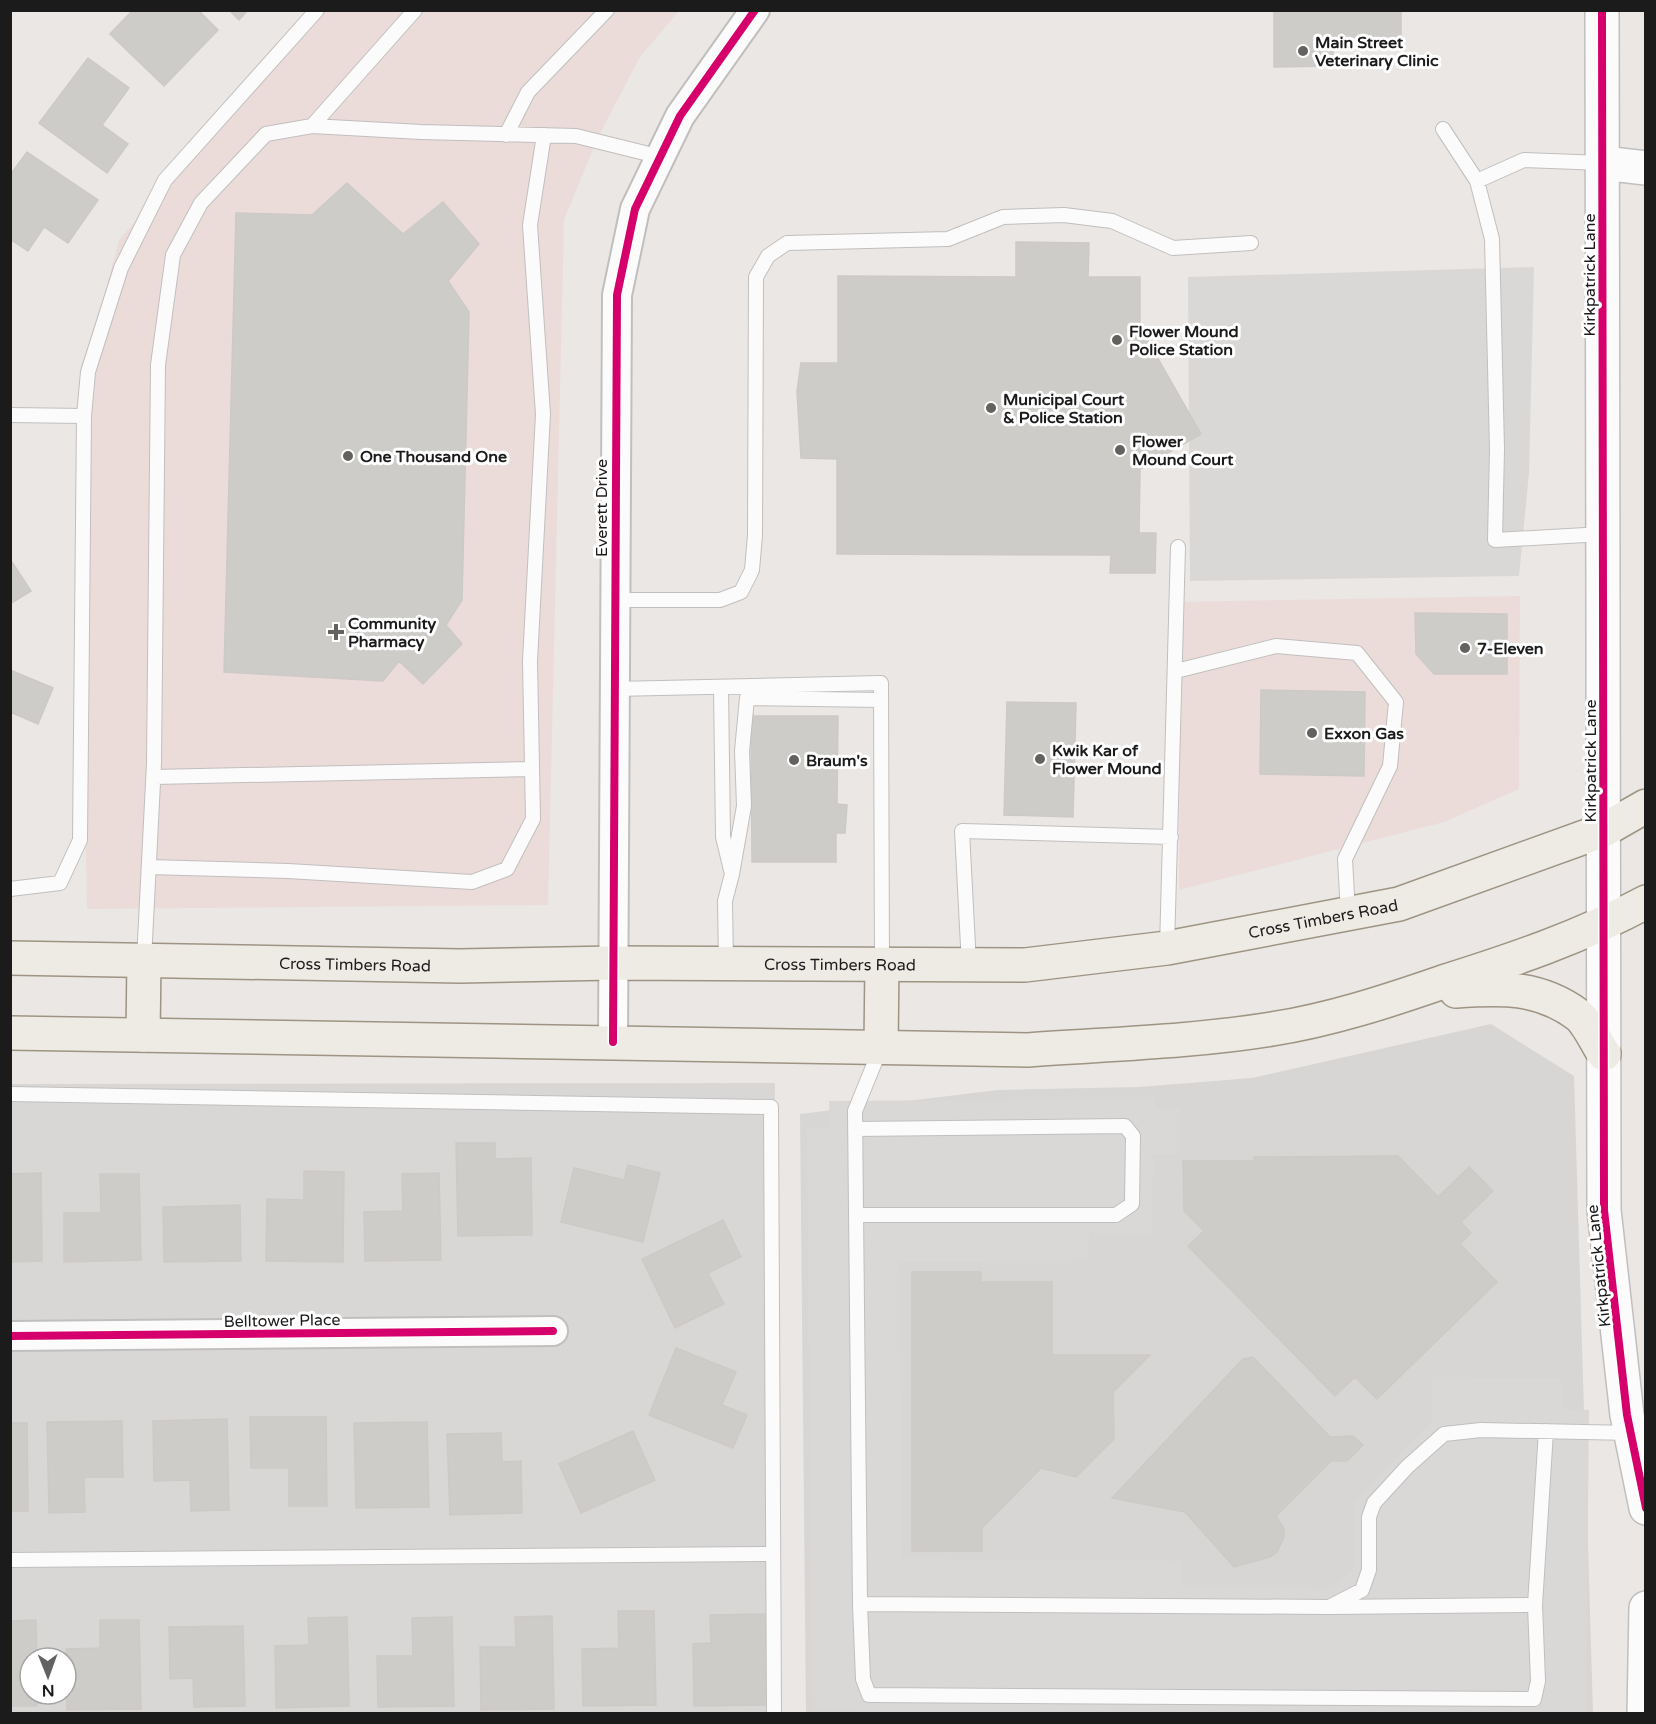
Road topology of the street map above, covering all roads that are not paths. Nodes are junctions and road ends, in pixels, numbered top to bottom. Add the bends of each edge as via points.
1 (317, 10) edge
2 (415, 10) edge
3 (607, 10) edge
4 (754, 10) edge
5 (1602, 10) edge
6 (312, 126) junction
7 (1443, 129) dead end
8 (506, 135) junction
9 (544, 135) junction
10 (661, 157) junction
11 (1603, 163) junction
12 (1646, 168) edge
13 (1477, 181) junction
14 (1251, 243) dead end
15 (10, 415) edge
16 (84, 416) junction
17 (1603, 534) junction
18 (1178, 547) dead end
19 (614, 600) junction
20 (1176, 671) junction
21 (721, 687) junction
22 (614, 689) junction
23 (881, 700) junction
24 (532, 769) junction
25 (154, 777) junction
26 (1646, 806) edge
27 (1604, 830) junction
28 (1171, 837) junction
29 (149, 867) junction
30 (732, 874) junction
31 (10, 889) edge
32 (1646, 902) edge
33 (1348, 913) junction
34 (1604, 925) junction
35 (1167, 948) junction
36 (10, 958) edge
37 (144, 961) junction
38 (613, 963) junction
39 (726, 963) junction
40 (882, 964) junction
41 (969, 964) junction
42 (1409, 994) junction
43 (10, 1033) edge
44 (143, 1035) junction
45 (613, 1042) junction
46 (881, 1047) junction
47 (1604, 1054) junction
48 (10, 1094) edge
49 (855, 1129) junction
50 (856, 1215) junction
51 (553, 1331) dead end
52 (10, 1336) edge
53 (1546, 1431) junction
54 (1638, 1433) edge
55 (1646, 1508) edge
56 (771, 1554) junction
57 (10, 1560) edge
58 (861, 1604) junction
59 (1535, 1605) junction
60 (1329, 1607) junction
61 (1646, 1608) edge
62 (774, 1713) edge
63 (1644, 1713) edge

1 - 16 lane via 165,180 121,268 88,372
2 - 6 lane
3 - 8 lane via 528,92
4 - 10 street, Everett Drive via 680,116
5 - 11 street, Kirkpatrick Lane
6 - 8 lane
6 - 25 lane via 266,134 201,203 173,255 159,365
7 - 13 lane
8 - 9 lane
9 - 10 lane via 576,136
9 - 24 lane via 531,225 543,414 530,661
10 - 19 street, Everett Drive via 635,209 617,295
11 - 12 street
11 - 13 lane via 1524,160
11 - 17 street, Kirkpatrick Lane
13 - 17 lane via 1492,239 1495,540
14 - 19 lane via 1173,248 1112,221 1064,215 1003,217 948,240 787,243 768,256 756,277 752,570 741,592 720,600
15 - 16 lane
16 - 31 lane via 80,840 60,883
17 - 27 street, Kirkpatrick Lane
18 - 20 lane
19 - 22 street, Everett Drive
20 - 28 lane
20 - 33 lane via 1276,646 1357,653 1395,702 1390,766 1345,859
21 - 22 lane
21 - 23 lane via 881,683
21 - 30 lane via 723,837
22 - 38 street, Everett Drive
23 - 30 lane via 747,698 742,751 744,806
23 - 40 lane
24 - 25 lane
24 - 29 lane via 533,819 507,869 472,882
25 - 29 lane
26 - 27 main road, Cross Timbers Road
27 - 33 main road, Cross Timbers Road via 1399,904
27 - 34 street, Kirkpatrick Lane
28 - 35 lane
28 - 41 lane via 962,831
29 - 37 lane
30 - 39 lane via 725,901
32 - 34 main road
33 - 35 main road, Cross Timbers Road
34 - 42 main road
34 - 47 street, Kirkpatrick Lane
35 - 41 main road, Cross Timbers Road via 1025,965
36 - 37 main road, Cross Timbers Road
37 - 38 main road, Cross Timbers Road via 460,966
37 - 44 main road
38 - 39 main road, Cross Timbers Road
38 - 45 street, Everett Drive
39 - 40 main road, Cross Timbers Road
40 - 41 main road, Cross Timbers Road
40 - 46 main road
42 - 46 main road via 1274,1028 1179,1041 1028,1050
42 - 47 main road via 1507,988 1543,996 1579,1016
43 - 44 main road
44 - 45 main road
45 - 46 main road
46 - 49 lane via 855,1111
47 - 54 street, Kirkpatrick Lane via 1604,1210
48 - 56 lane via 771,1107
49 - 50 lane
49 - 50 lane via 1125,1126 1133,1136 1132,1204 1116,1215
50 - 58 lane
51 - 52 street, Belltower Place
53 - 54 lane
53 - 59 lane
53 - 60 lane via 1444,1434 1374,1503 1370,1517 1370,1570 1362,1590
54 - 55 street, Kirkpatrick Lane
56 - 57 lane
56 - 62 lane
58 - 59 lane via 863,1679 869,1695 1534,1699 1538,1681
58 - 60 lane
59 - 60 lane
61 - 63 street

